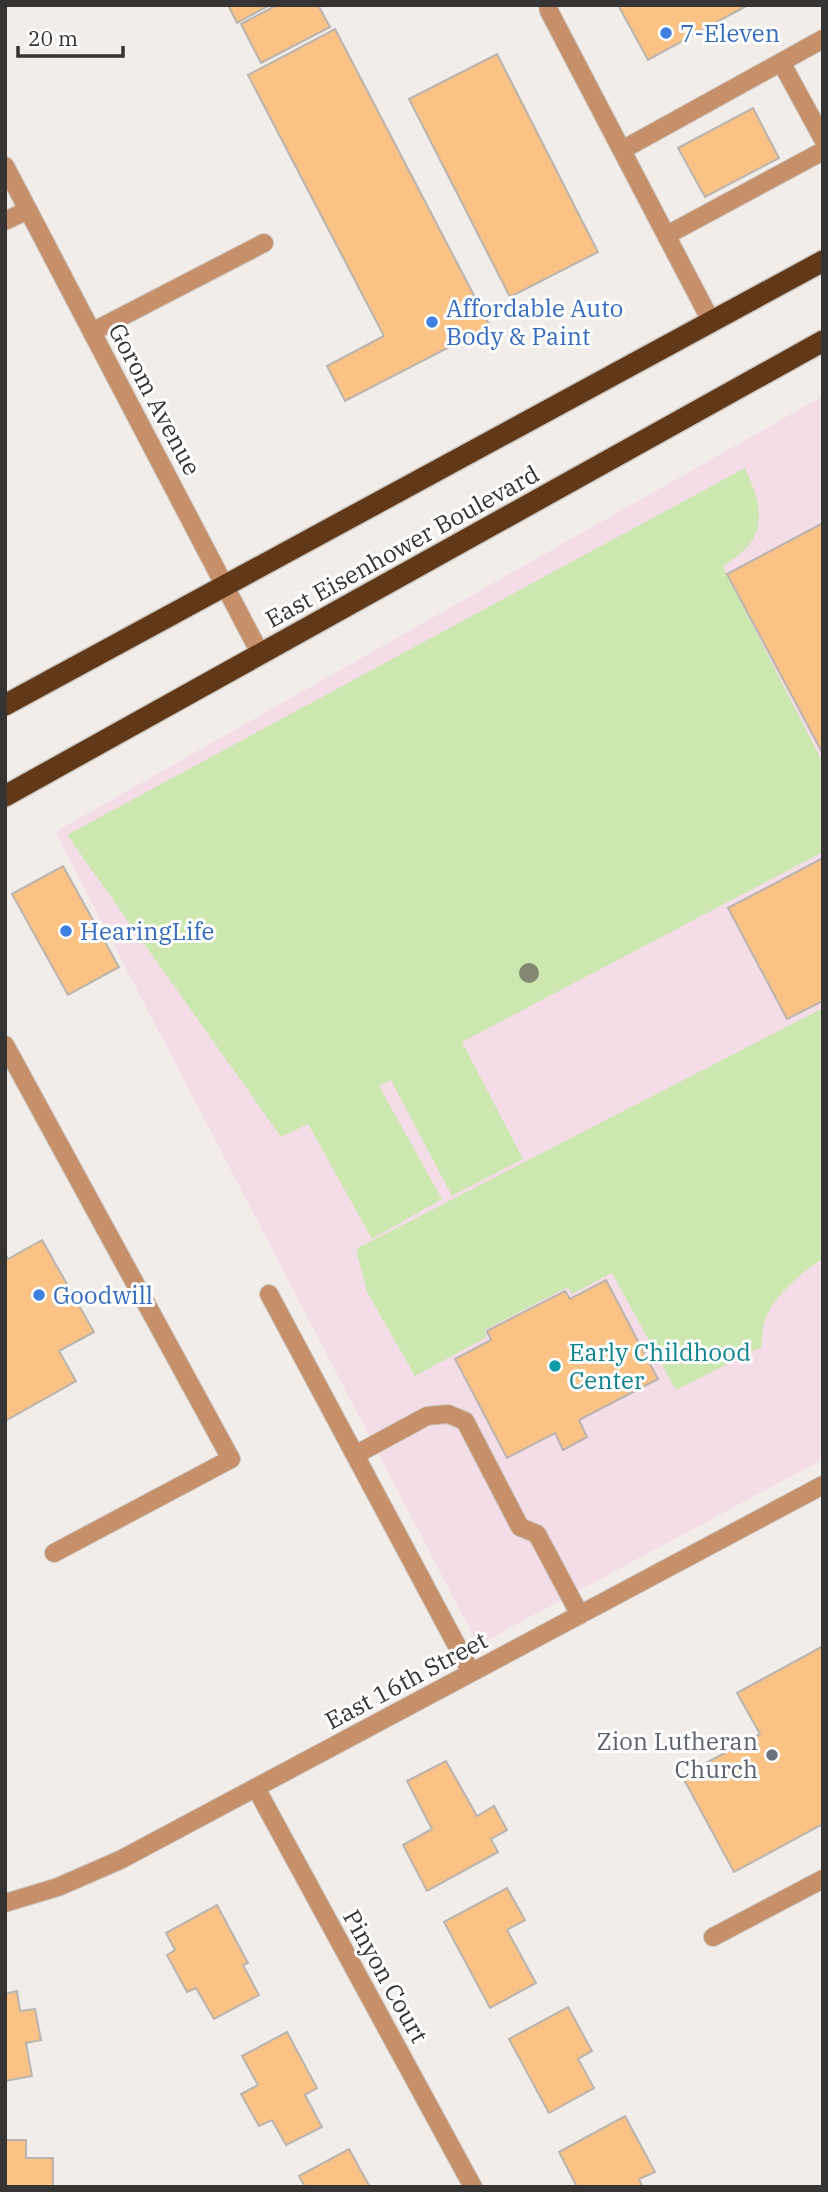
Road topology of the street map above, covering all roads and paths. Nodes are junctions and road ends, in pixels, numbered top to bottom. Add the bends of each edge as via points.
1 (548, 5) edge
2 (823, 39) edge
3 (782, 62) junction
4 (823, 139) edge
5 (622, 150) junction
6 (823, 151) edge
7 (6, 168) edge
8 (29, 210) junction
9 (5, 221) edge
10 (667, 236) junction
11 (264, 243) dead end
12 (823, 261) edge
13 (711, 321) junction
14 (92, 332) junction
15 (823, 341) edge
16 (224, 585) junction
17 (261, 655) junction
18 (5, 705) edge
19 (5, 796) edge
20 (5, 1045) edge
21 (269, 1294) dead end
22 (355, 1455) junction
23 (823, 1485) edge
24 (54, 1553) dead end
25 (580, 1615) junction
26 (471, 1672) junction
27 (256, 1788) junction
28 (823, 1879) edge
29 (5, 1903) edge
30 (713, 1937) dead end
31 (473, 2187) edge

1 - 5 street
2 - 3 street
3 - 4 street
3 - 5 street
5 - 10 street
6 - 10 street
7 - 8 street, Gorom Avenue
8 - 9 street
8 - 14 street, Gorom Avenue
10 - 13 street
11 - 14 street
12 - 13 highway, East Eisenhower Boulevard
13 - 16 highway, East Eisenhower Boulevard
14 - 16 street, Gorom Avenue
15 - 17 highway, East Eisenhower Boulevard
16 - 17 street, Gorom Avenue
16 - 18 highway, East Eisenhower Boulevard
17 - 19 highway, East Eisenhower Boulevard
20 - 24 street via 231,1460
21 - 22 street
22 - 25 street via 427,1416 448,1414 465,1421 520,1527 537,1534
22 - 26 street
23 - 25 street, East 16th Street
25 - 26 street, East 16th Street
26 - 27 street, East 16th Street
27 - 29 street, East 16th Street via 120,1860 58,1887
27 - 31 street, Pinyon Court
28 - 30 street

